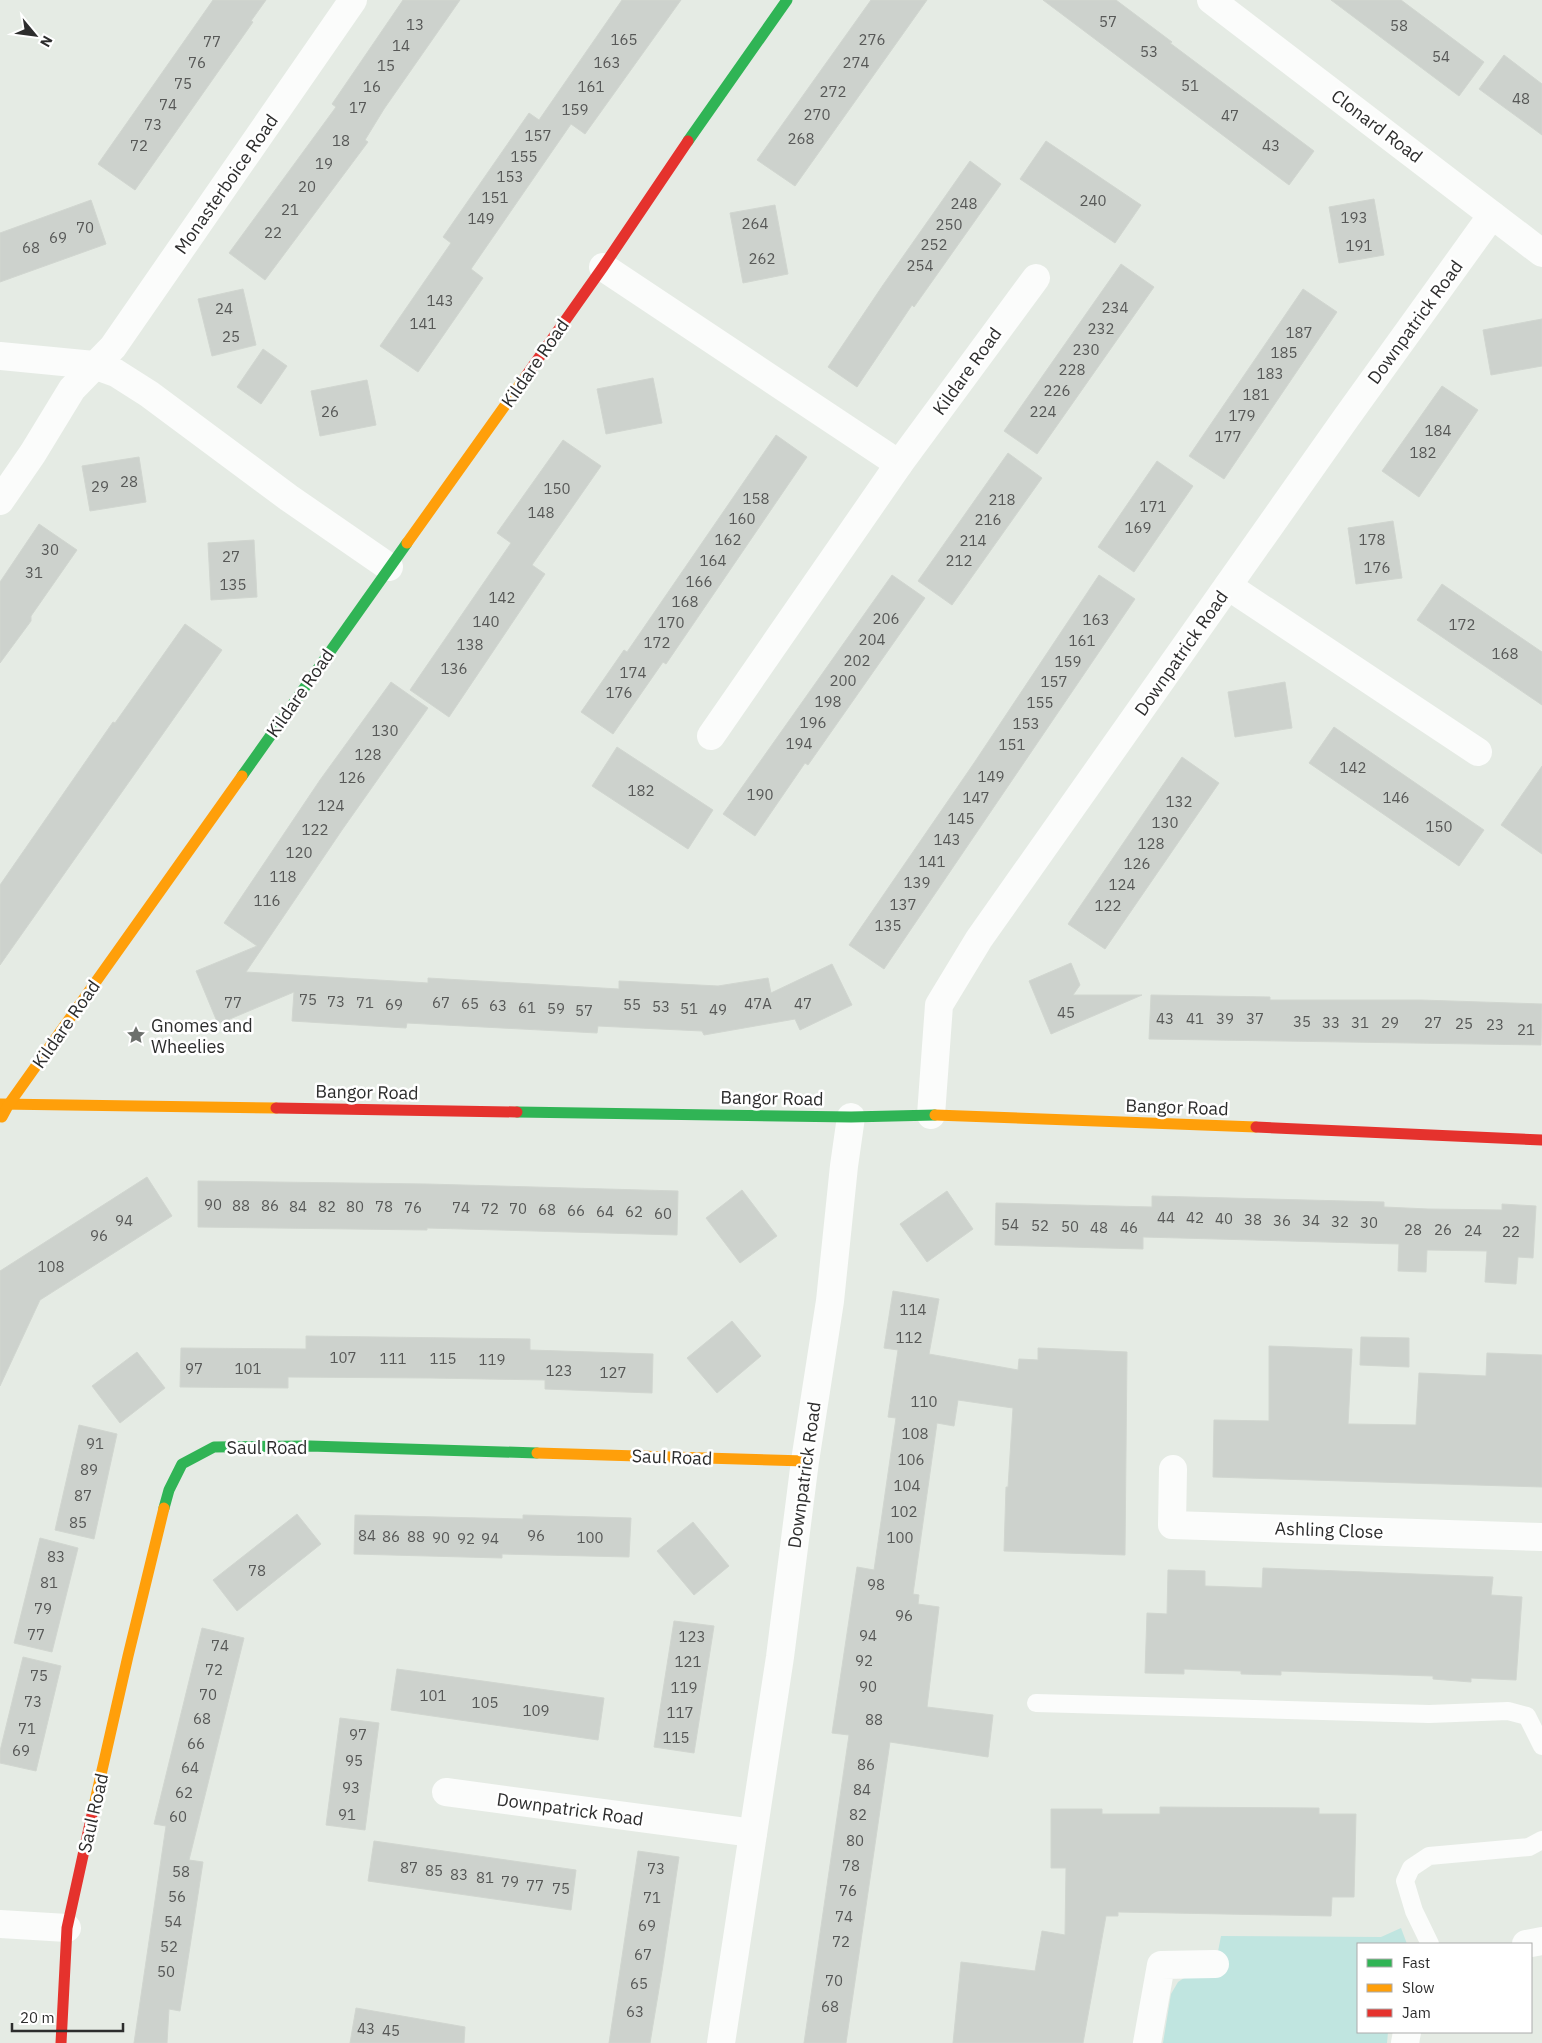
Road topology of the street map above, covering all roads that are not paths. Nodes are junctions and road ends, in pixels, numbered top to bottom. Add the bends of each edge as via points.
1 (353, 0) edge
2 (787, 0) edge
3 (1211, 0) edge
4 (1492, 215) junction
5 (1542, 252) edge
6 (603, 267) junction
7 (1036, 278) dead end
8 (0, 356) edge
9 (94, 365) junction
10 (899, 464) junction
11 (0, 501) edge
12 (389, 567) junction
13 (1228, 586) junction
14 (712, 736) dead end
15 (1478, 752) dead end
16 (4, 1104) edge
17 (931, 1115) junction
18 (851, 1117) junction
19 (0, 1121) edge
20 (1542, 1140) edge
21 (804, 1461) junction
22 (1173, 1469) dead end
23 (1542, 1537) edge
24 (1036, 1702) dead end
25 (1542, 1746) edge
26 (446, 1792) dead end
27 (753, 1833) junction
28 (1542, 1840) edge
29 (0, 1924) edge
30 (67, 1928) junction
31 (1430, 1943) edge
32 (1216, 1964) dead end
33 (61, 2043) edge
34 (721, 2043) edge
35 (1147, 2043) edge

1 - 9 street, Monasterboice Road via 114,347
2 - 6 street, Kildare Road
3 - 4 street, Clonard Road
4 - 5 street, Clonard Road
4 - 13 street, Downpatrick Road
6 - 10 street
6 - 12 street, Kildare Road
7 - 10 street, Kildare Road
8 - 9 street
9 - 11 street, Monasterboice Road via 72,389
9 - 12 street via 116,373 149,394 289,498
10 - 14 street, Kildare Road
12 - 16 street, Kildare Road
13 - 15 street
13 - 17 street, Downpatrick Road via 979,939 939,1005
16 - 18 street, Bangor Road
16 - 19 street, Kildare Road
17 - 18 street, Bangor Road
17 - 20 street, Bangor Road via 1416,1132
18 - 21 street, Downpatrick Road via 830,1301
21 - 27 street, Downpatrick Road via 780,1657
21 - 30 street, Saul Road via 300,1446 214,1447 182,1464 169,1490
22 - 23 street, Ashling Close via 1172,1525
24 - 25 lane via 1429,1714 1508,1711 1527,1716
26 - 27 street, Downpatrick Road
27 - 34 street, Downpatrick Road
28 - 31 lane via 1529,1847 1429,1856 1411,1868 1405,1881 1414,1911
29 - 30 street
30 - 33 street, Saul Road
32 - 35 street via 1161,1965

